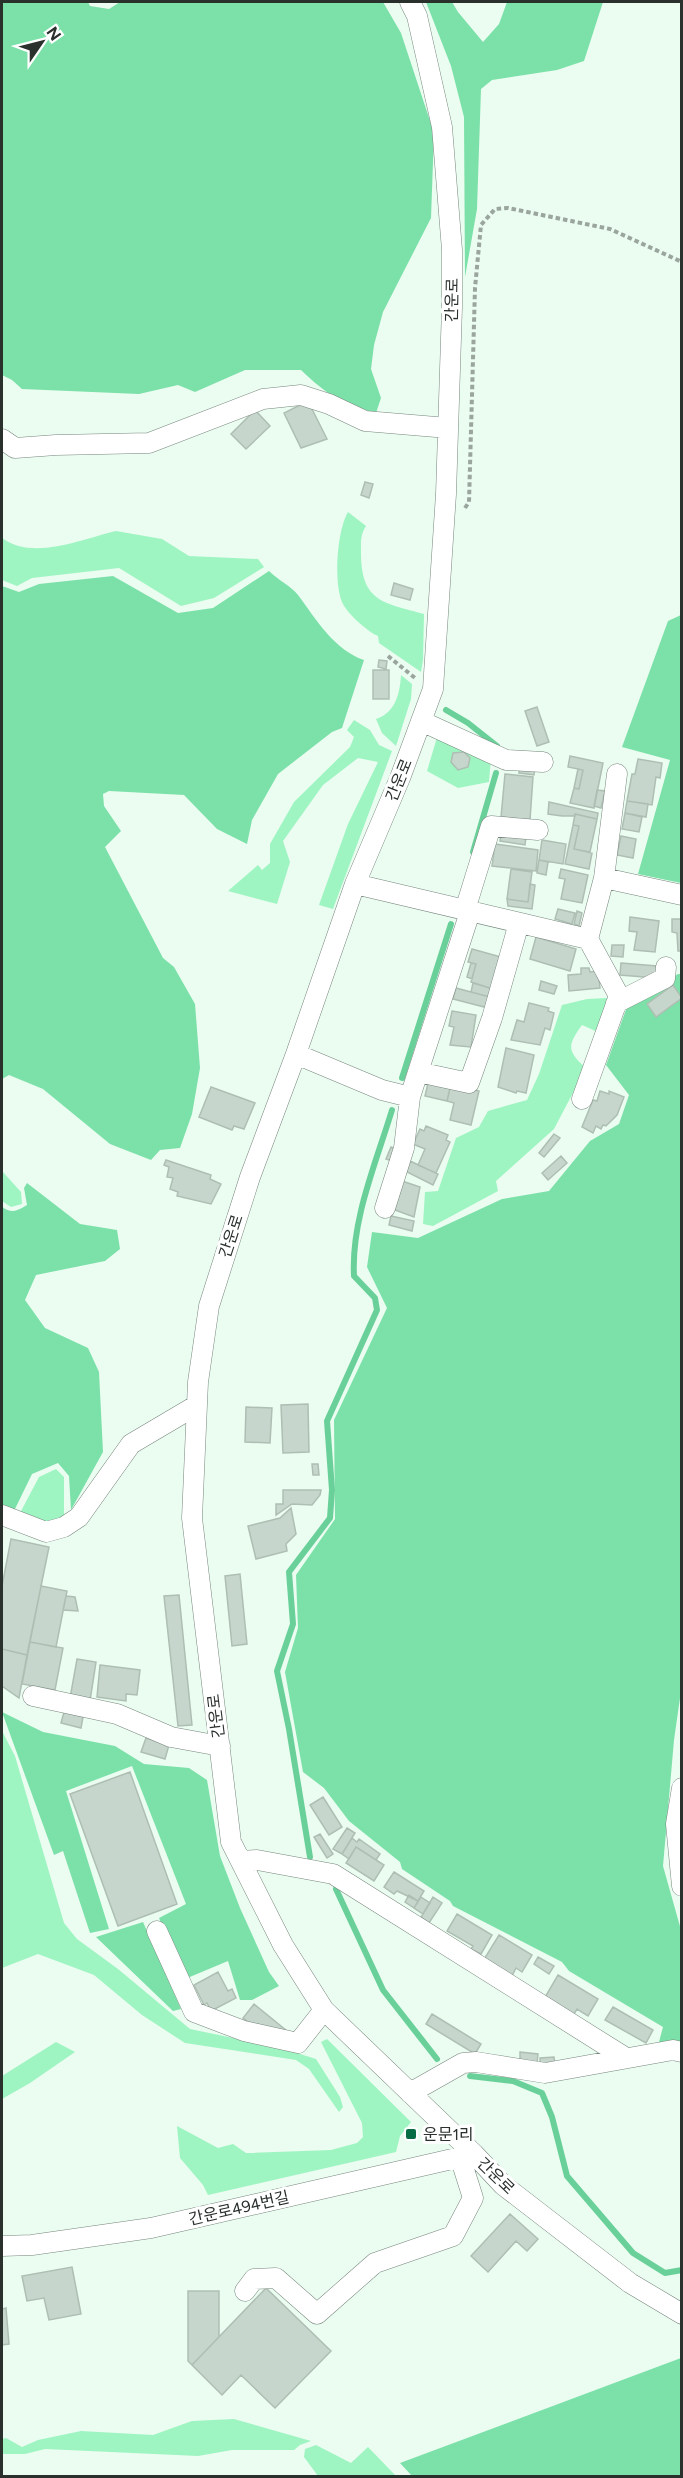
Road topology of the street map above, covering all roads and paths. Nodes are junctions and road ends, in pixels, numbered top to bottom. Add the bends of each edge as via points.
1 (410, 2) edge
2 (681, 261) edge
3 (448, 428) junction
4 (2, 439) edge
5 (443, 534) junction
6 (388, 656) dead end
7 (410, 675) dead end
8 (421, 721) junction
9 (543, 762) dead end
10 (617, 774) dead end
11 (538, 830) dead end
12 (604, 878) junction
13 (355, 884) junction
14 (681, 895) edge
15 (468, 911) junction
16 (519, 923) junction
17 (588, 939) junction
18 (666, 967) dead end
19 (616, 1003) junction
20 (296, 1054) junction
21 (418, 1072) junction
22 (410, 1097) junction
23 (582, 1099) dead end
24 (385, 1208) dead end
25 (197, 1405) junction
26 (2, 1515) edge
27 (33, 1696) dead end
28 (220, 1746) junction
29 (681, 1788) edge
30 (241, 1861) junction
31 (681, 1886) edge
32 (157, 1931) dead end
33 (324, 2010) junction
34 (681, 2052) edge
35 (626, 2058) junction
36 (410, 2093) junction
37 (467, 2156) junction
38 (2, 2246) edge
39 (245, 2291) dead end
40 (681, 2314) edge

1 - 3 street, 간운로 via 417,16 442,127 452,250
2 - 5 path via 610,229 508,208 495,209 481,225 469,502
3 - 4 street via 365,421 301,395 264,399 149,443 15,448
3 - 5 street, 간운로
5 - 8 street, 간운로 via 433,690
6 - 7 path
8 - 9 street via 506,760
8 - 13 street, 간운로
10 - 12 street
11 - 15 street via 491,826
12 - 14 street
12 - 17 street
13 - 15 street
13 - 20 street, 간운로
15 - 16 street
15 - 21 street
16 - 17 street
16 - 21 street via 469,1083
17 - 19 street via 619,996
18 - 19 street via 665,978
19 - 23 street
20 - 22 street via 382,1090
20 - 25 street, 간운로 via 250,1177 209,1306
21 - 22 street
22 - 24 street via 404,1148
25 - 26 street via 130,1444 78,1517 64,1527 46,1532
25 - 28 street, 간운로 via 192,1518
27 - 28 street via 117,1714 171,1737
28 - 30 street, 간운로 via 231,1842
29 - 31 street via 676,1824
30 - 33 street, 간운로 via 283,1946
30 - 35 street via 256,1860 333,1874
32 - 33 street via 194,2012 243,2031 298,2043
33 - 36 street, 간운로
34 - 35 street
35 - 36 street via 545,2073 463,2062
36 - 37 street, 간운로
37 - 38 street, 간운로494번길 via 151,2228 32,2246
37 - 39 street via 473,2198 453,2236 375,2263 318,2314 276,2278 254,2279
37 - 40 street, 간운로 via 630,2283

